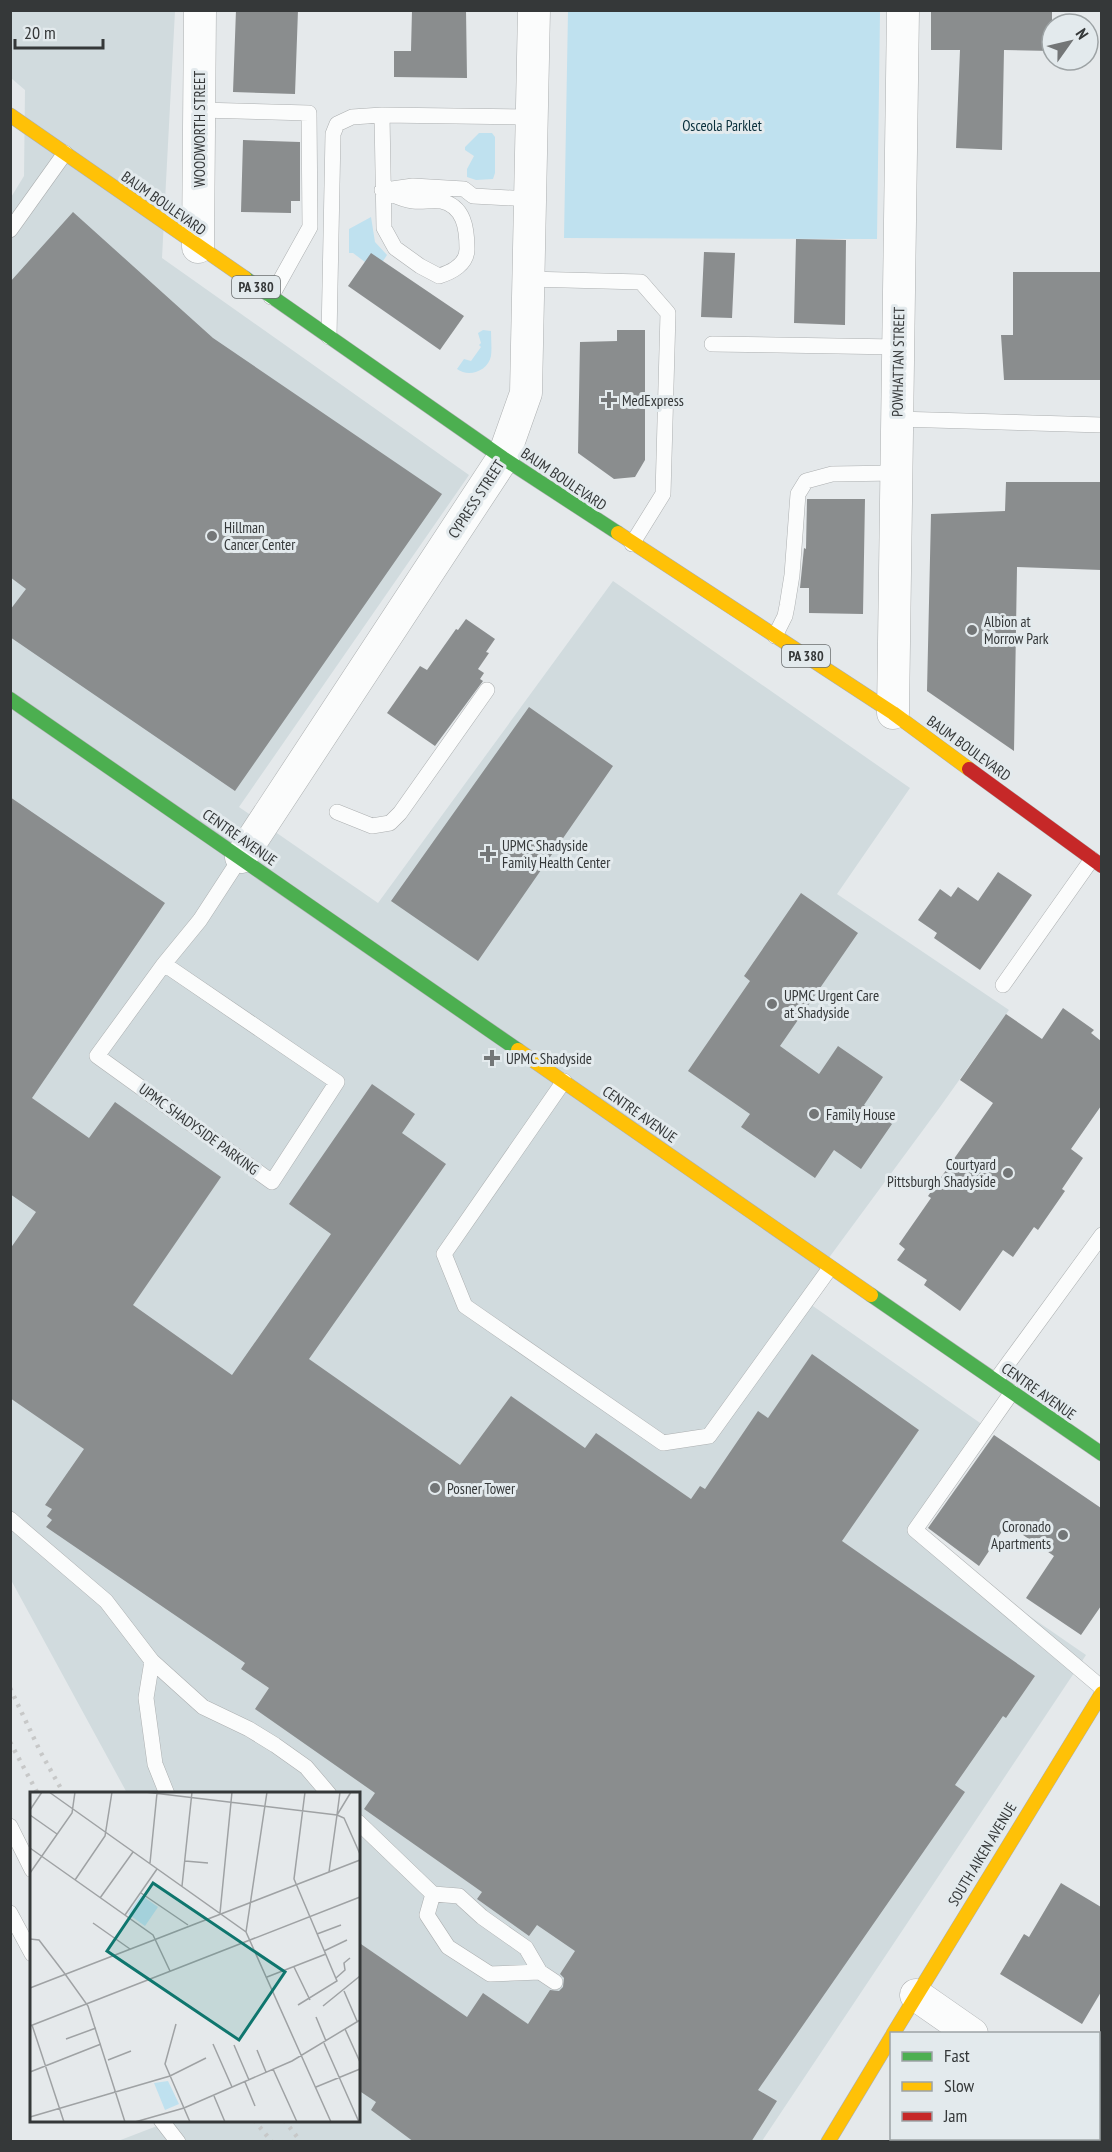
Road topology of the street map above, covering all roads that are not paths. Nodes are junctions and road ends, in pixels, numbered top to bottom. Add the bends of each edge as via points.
1 (200, 10) edge
2 (534, 10) edge
3 (903, 10) edge
4 (200, 110) junction
5 (10, 115) edge
6 (382, 115) junction
7 (532, 117) junction
8 (65, 153) junction
9 (382, 190) junction
10 (530, 199) junction
11 (10, 230) edge
12 (198, 247) junction
13 (528, 279) junction
14 (272, 297) junction
15 (329, 337) junction
16 (712, 344) dead end
17 (898, 347) junction
18 (897, 419) junction
19 (1101, 425) edge
20 (503, 458) junction
21 (897, 473) junction
22 (632, 544) junction
23 (774, 636) junction
24 (487, 690) dead end
25 (10, 699) edge
26 (893, 713) junction
27 (337, 812) dead end
28 (241, 857) junction
29 (1096, 862) edge
30 (164, 964) junction
31 (1003, 985) dead end
32 (564, 1081) junction
33 (1101, 1235) edge
34 (830, 1268) junction
35 (996, 1380) junction
36 (1012, 1392) junction
37 (1101, 1454) edge
38 (10, 1519) edge
39 (152, 1661) junction
40 (1101, 1688) edge
41 (1101, 1693) edge
42 (166, 1792) edge
43 (327, 1792) edge
44 (360, 1824) edge
45 (10, 1826) edge
46 (30, 1866) edge
47 (433, 1894) junction
48 (10, 1913) edge
49 (30, 1953) edge
50 (540, 1972) junction
51 (555, 1982) dead end
52 (916, 1995) junction
53 (894, 2032) edge
54 (969, 2032) edge
55 (890, 2038) edge
56 (162, 2122) edge
57 (178, 2142) edge
58 (828, 2142) edge

1 - 4 street, WOODWORTH STREET
2 - 7 street, CYPRESS STREET
3 - 17 street, POWHATTAN STREET
4 - 12 street, WOODWORTH STREET
4 - 14 lane via 309,113 310,226
5 - 8 main road, BAUM BOULEVARD / PA 380
6 - 7 lane
6 - 9 lane
6 - 15 lane via 352,117 337,124 333,134
7 - 10 street, CYPRESS STREET
8 - 11 lane
8 - 12 main road, BAUM BOULEVARD / PA 380
9 - 9 lane via 410,201 440,201 455,207 464,219 467,234 467,253 459,266 439,276 395,248 384,228
9 - 10 lane via 413,186 464,189 473,196
10 - 13 street, CYPRESS STREET
12 - 14 main road, BAUM BOULEVARD / PA 380
13 - 20 street, CYPRESS STREET via 526,393
13 - 22 lane via 641,282 668,313 663,494
14 - 15 main road, BAUM BOULEVARD / PA 380
15 - 20 main road, BAUM BOULEVARD / PA 380
16 - 17 lane
17 - 18 street, POWHATTAN STREET
18 - 19 lane
18 - 21 street, POWHATTAN STREET
20 - 22 main road, BAUM BOULEVARD / PA 380
20 - 28 street, CYPRESS STREET
21 - 23 lane via 832,474 806,481 798,494 785,616
21 - 26 street, POWHATTAN STREET
22 - 23 main road, BAUM BOULEVARD / PA 380
23 - 26 main road, BAUM BOULEVARD / PA 380
24 - 27 lane via 390,823 372,826
25 - 28 main road, CENTRE AVENUE
26 - 29 main road, BAUM BOULEVARD / PA 380
28 - 30 lane, UPMC SHADYSIDE PARKING via 201,920
28 - 32 main road, CENTRE AVENUE
29 - 31 lane
30 - 30 lane, UPMC SHADYSIDE PARKING via 97,1056 272,1182 337,1082
32 - 34 main road, CENTRE AVENUE
32 - 34 lane via 444,1254 465,1306 663,1443 709,1436
33 - 35 lane
34 - 35 main road, CENTRE AVENUE
35 - 36 main road, CENTRE AVENUE
36 - 37 main road, CENTRE AVENUE
36 - 40 lane via 915,1530
38 - 39 lane via 106,1601
39 - 42 lane via 146,1698 155,1764
39 - 43 lane via 203,1707 249,1729 306,1767
41 - 52 main road, SOUTH AIKEN AVENUE
44 - 47 lane
45 - 46 lane
47 - 50 lane via 459,1896 526,1948
47 - 50 lane via 427,1915 448,1947 490,1974
48 - 49 lane
50 - 51 lane
52 - 53 main road, SOUTH AIKEN AVENUE
52 - 54 street
55 - 58 main road, SOUTH AIKEN AVENUE
56 - 57 lane

